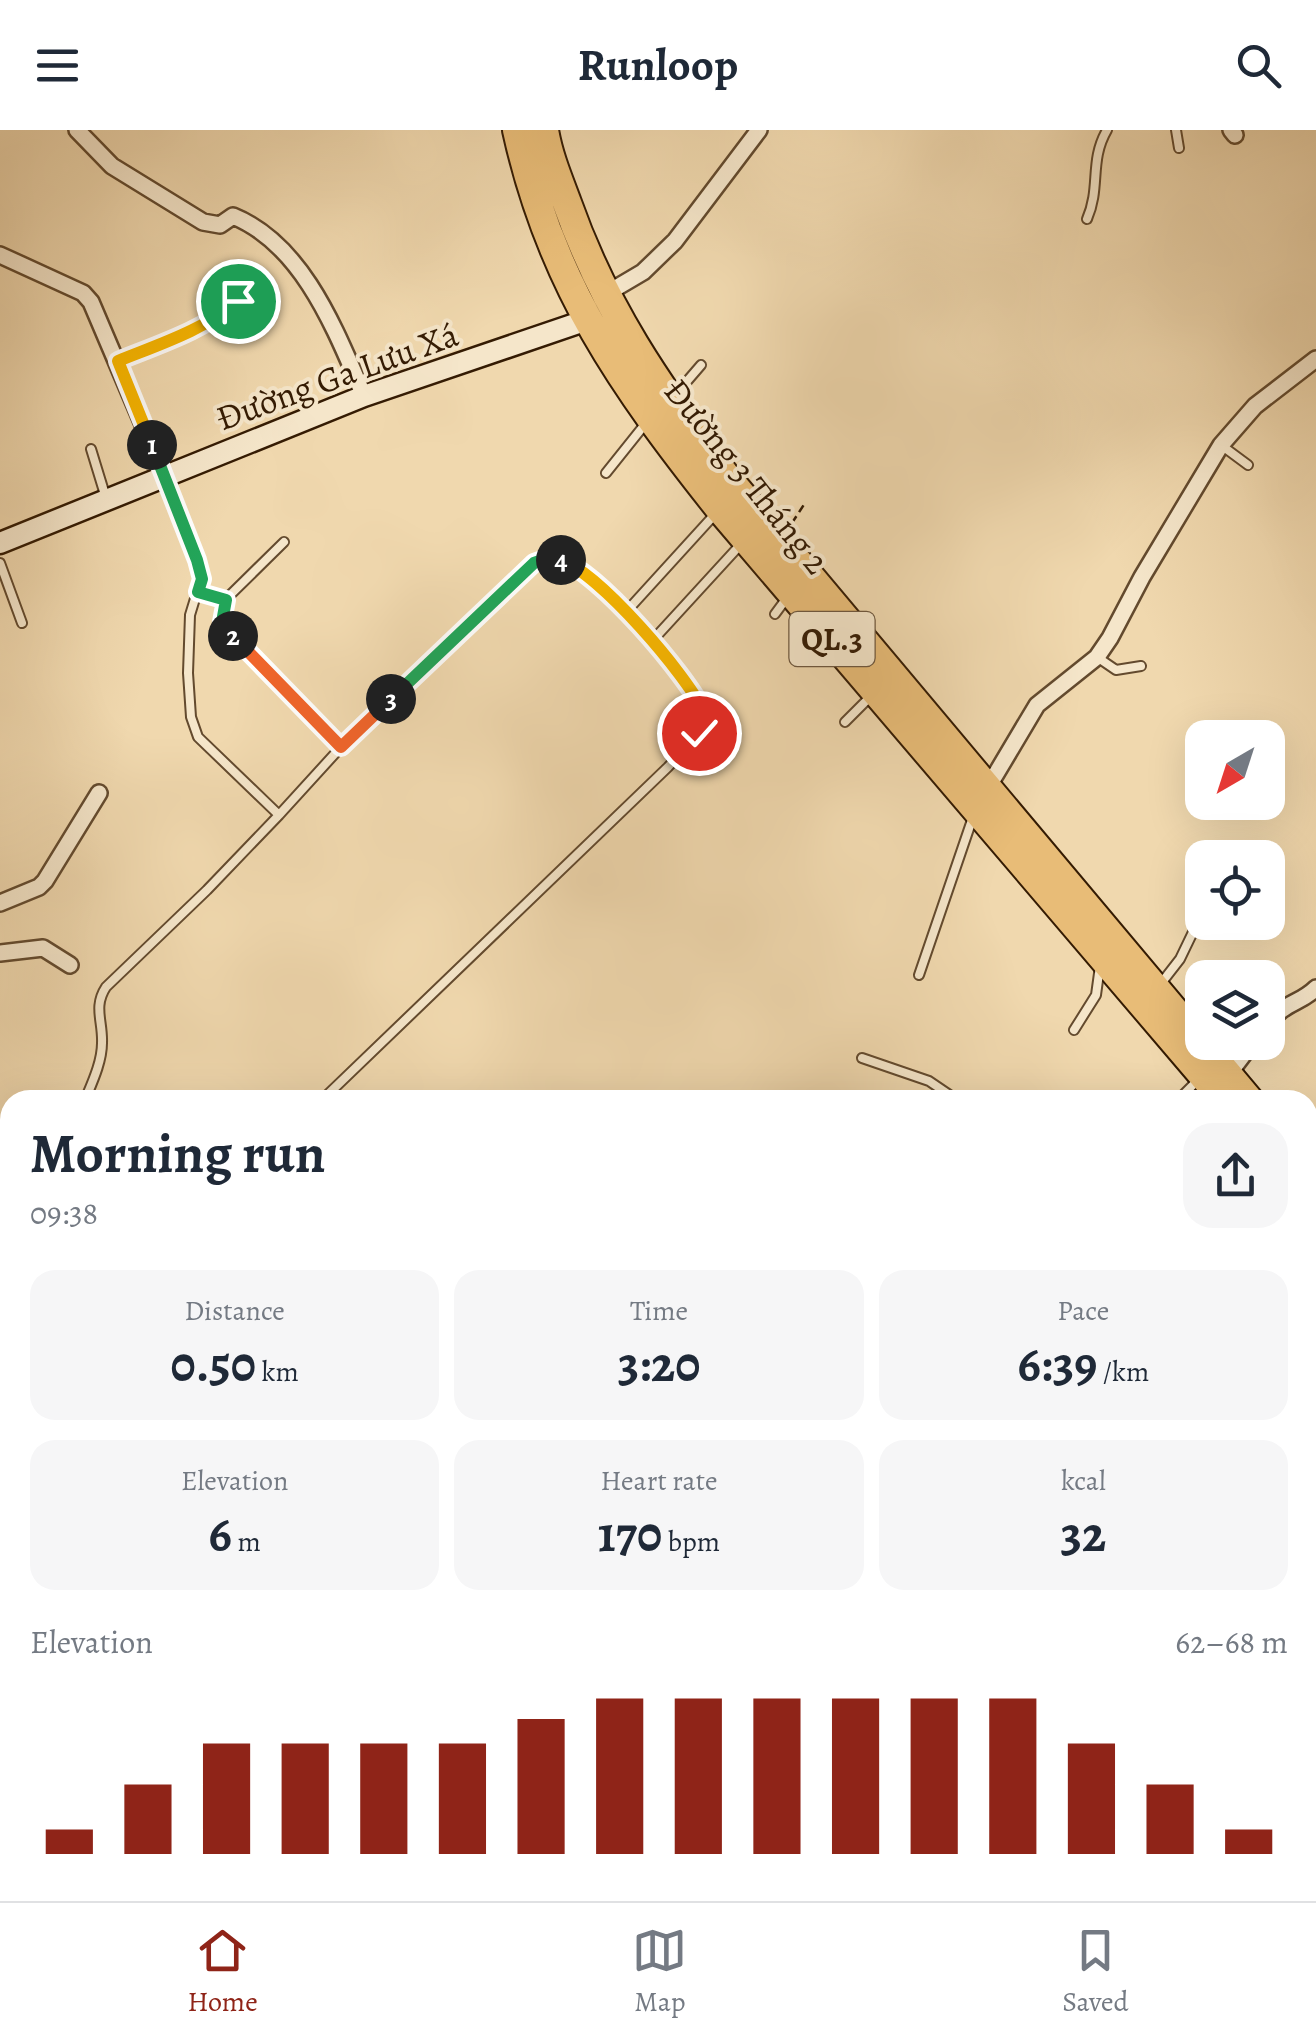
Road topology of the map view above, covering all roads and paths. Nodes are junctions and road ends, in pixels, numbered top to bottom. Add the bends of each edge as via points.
1 (77, 130) edge
2 (517, 130) edge
3 (544, 130) edge
4 (759, 130) edge
5 (1107, 130) edge
6 (1176, 130) edge
7 (1179, 148) dead end
8 (1086, 219) dead end
9 (0, 255) edge
10 (238, 301) dead end
11 (589, 305) junction
12 (1316, 359) edge
13 (118, 361) junction
14 (701, 365) dead end
15 (364, 396) junction
16 (659, 410) junction
17 (1221, 445) junction
18 (91, 449) dead end
19 (1248, 465) dead end
20 (606, 473) dead end
21 (165, 476) junction
22 (106, 498) junction
23 (720, 509) junction
24 (745, 538) junction
25 (284, 542) dead end
26 (0, 543) edge
27 (0, 563) edge
28 (198, 592) junction
29 (226, 600) junction
30 (625, 613) junction
31 (22, 623) dead end
32 (653, 640) junction
33 (1097, 657) junction
34 (1140, 666) dead end
35 (876, 691) junction
36 (845, 722) dead end
37 (341, 747) junction
38 (99, 793) dead end
39 (981, 798) junction
40 (279, 815) junction
41 (0, 903) edge
42 (1189, 940) edge
43 (0, 953) edge
44 (1102, 957) junction
45 (70, 965) dead end
46 (919, 975) dead end
47 (1156, 990) junction
48 (1313, 994) edge
49 (1285, 1006) edge
50 (1074, 1030) dead end
51 (862, 1058) dead end
52 (1236, 1060) edge
53 (1219, 1079) edge
54 (88, 1090) edge
55 (332, 1090) edge
56 (943, 1090) edge

1 - 15 street via 112,166 203,222 220,225 233,216 277,246 330,319
2 - 11 highway, Đường 3 Tháng 2 / QL.3 via 554,253
3 - 11 highway, Đường 3 Tháng 2 / QL.3 via 586,256
4 - 11 street via 675,242 643,272
5 - 8 lane via 1097,148
6 - 7 lane
9 - 13 street via 83,293
10 - 13 lane via 199,328
11 - 15 street, Đường Ga Lưu Xá
11 - 16 highway, Đường 3 Tháng 2 / QL.3
12 - 17 street via 1255,406
13 - 21 street
14 - 16 lane
15 - 21 street, Đường Ga Lưu Xá
16 - 20 lane
16 - 23 highway, Đường 3 Tháng 2 / QL.3
16 - 39 highway, Đường 3 Tháng 2 / QL.3 via 724,474
17 - 19 lane
17 - 33 street
18 - 22 lane
21 - 22 street, Đường Ga Lưu Xá
21 - 28 lane via 197,560
22 - 26 street, Đường Ga Lưu Xá
23 - 24 highway, Đường 3 Tháng 2 / QL.3
23 - 30 lane
24 - 32 lane
24 - 35 highway, Đường 3 Tháng 2 / QL.3 via 783,603
25 - 29 lane
27 - 31 lane
28 - 29 lane
28 - 40 lane via 190,615 191,718 198,736
29 - 37 lane via 222,622 230,634
30 - 32 lane
30 - 37 lane via 566,561 534,563
32 - 55 lane via 695,693 704,712 699,733
33 - 34 lane via 1116,670
33 - 39 street via 1037,705
35 - 36 lane
35 - 39 highway, Đường 3 Tháng 2 / QL.3
37 - 40 lane
38 - 41 street via 45,881
39 - 44 highway, Đường 3 Tháng 2 / QL.3
39 - 46 lane
39 - 47 highway, Đường 3 Tháng 2 / QL.3
40 - 54 lane via 99,997 102,1044
42 - 47 lane
43 - 45 street via 44,948
44 - 50 lane via 1096,995
44 - 53 highway, Đường 3 Tháng 2 / QL.3
47 - 53 highway, Đường 3 Tháng 2 / QL.3
48 - 49 street
51 - 56 lane
52 - 53 street

